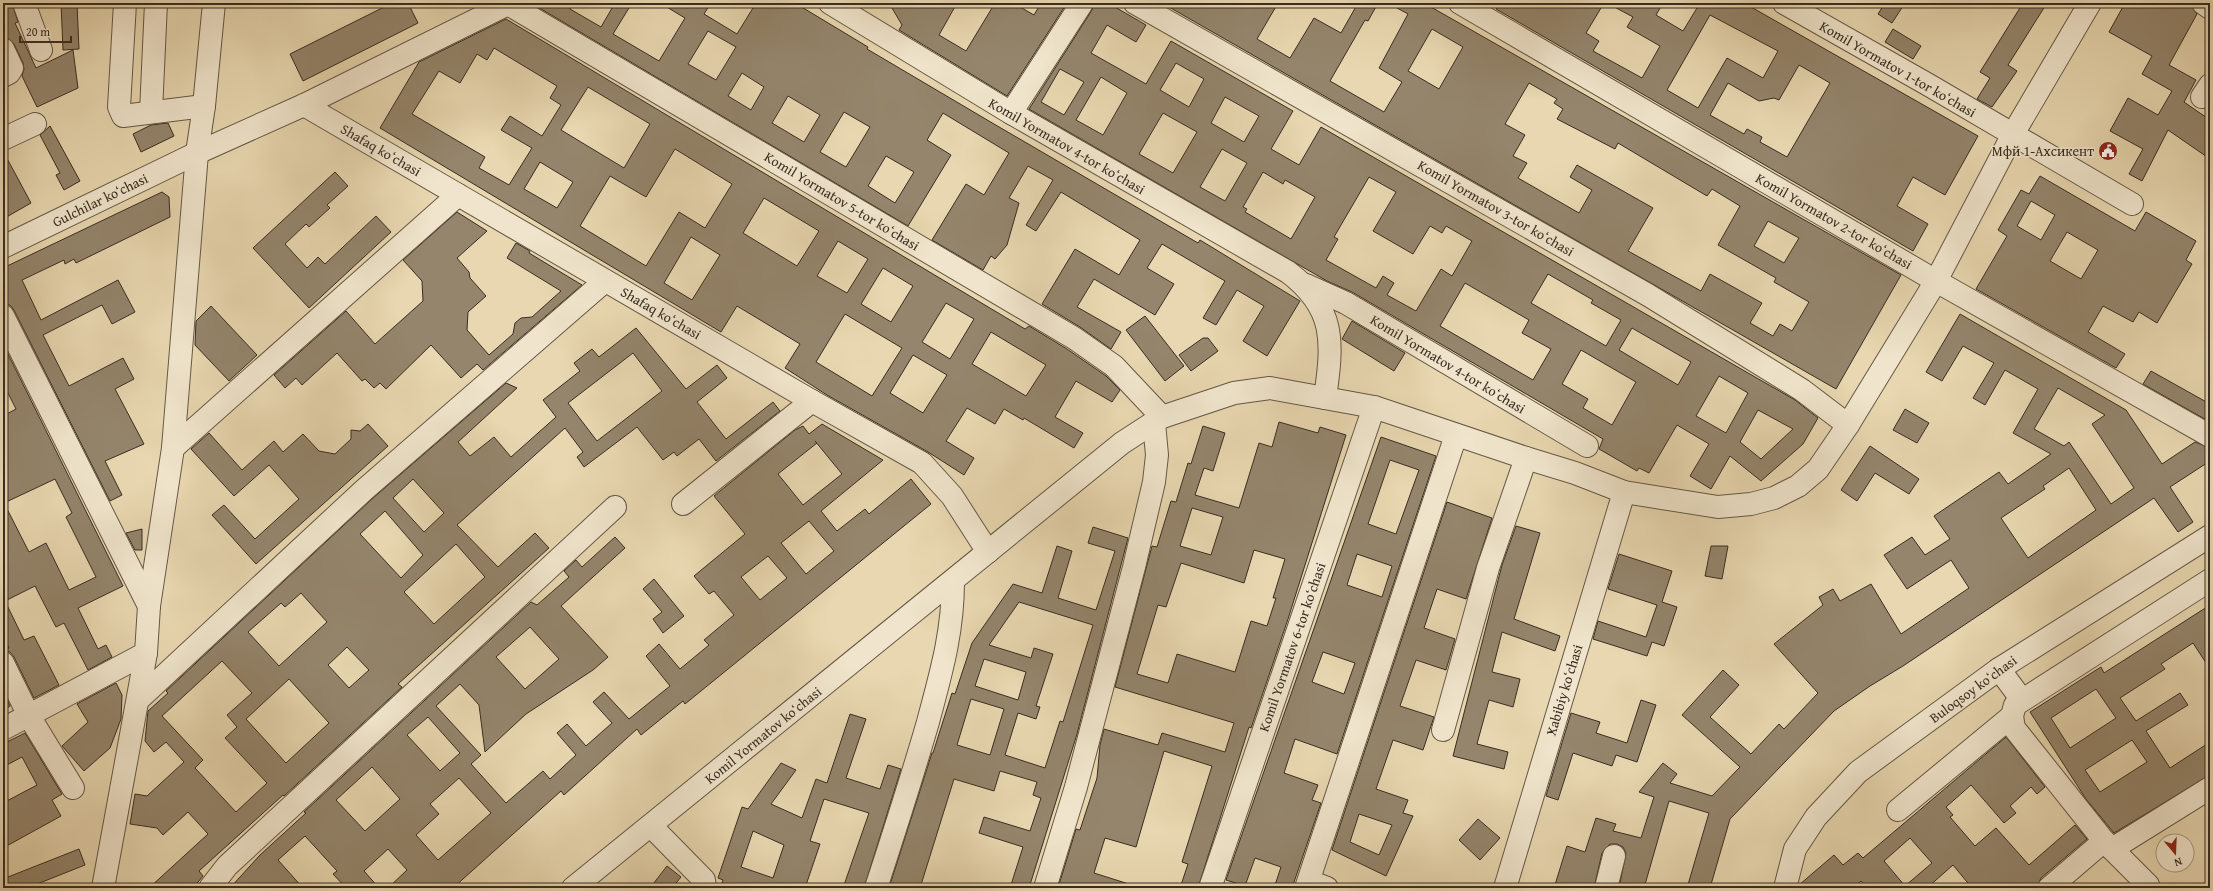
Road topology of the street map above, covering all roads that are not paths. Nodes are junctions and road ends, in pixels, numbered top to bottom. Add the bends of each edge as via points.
1 (24, 3) edge
2 (125, 3) edge
3 (156, 3) edge
4 (214, 3) edge
5 (830, 3) edge
6 (1082, 3) edge
7 (1135, 3) edge
8 (1460, 3) edge
9 (1784, 3) edge
10 (2090, 3) edge
11 (2203, 3) edge
12 (509, 4) edge
13 (2210, 8) edge
14 (3, 49) edge
15 (42, 50) dead end
16 (3, 76) edge
17 (304, 105) junction
18 (204, 106) junction
19 (151, 112) junction
20 (1011, 113) junction
21 (35, 124) dead end
22 (2013, 134) junction
23 (3, 139) edge
24 (197, 153) junction
25 (458, 195) junction
26 (2132, 204) dead end
27 (3, 247) edge
28 (605, 281) junction
29 (1936, 281) junction
30 (1306, 285) junction
31 (3, 316) edge
32 (1325, 398) junction
33 (812, 402) junction
34 (1374, 406) junction
35 (1158, 420) junction
36 (1848, 425) junction
37 (1456, 435) junction
38 (2210, 436) edge
39 (1587, 446) dead end
40 (173, 448) junction
41 (1526, 458) junction
42 (1624, 492) junction
43 (683, 504) dead end
44 (615, 507) dead end
45 (2210, 536) edge
46 (988, 552) junction
47 (2210, 580) edge
48 (953, 581) junction
49 (149, 606) junction
50 (146, 653) junction
51 (3, 663) edge
52 (1999, 669) junction
53 (138, 700) junction
54 (2017, 708) junction
55 (29, 716) junction
56 (3, 729) edge
57 (1443, 730) dead end
58 (73, 788) dead end
59 (2210, 788) edge
60 (1898, 810) dead end
61 (651, 826) junction
62 (2108, 845) junction
63 (1614, 856) dead end
64 (2148, 885) dead end
65 (1314, 886) edge
66 (103, 888) edge
67 (210, 888) edge
68 (573, 888) edge
69 (705, 888) edge
70 (876, 888) edge
71 (1045, 888) edge
72 (1210, 888) edge
73 (1505, 888) edge
74 (1606, 888) edge
75 (1785, 888) edge
76 (2049, 888) edge

1 - 15 street
2 - 19 street via 119,107 123,116
3 - 19 street
4 - 18 street
5 - 20 street, Komil Yormatov 4-tor koʻchasi
6 - 20 street
7 - 36 street, Komil Yormatov 3-tor koʻchasi via 1648,295 1802,390
8 - 29 street, Komil Yormatov 2-tor koʻchasi
9 - 22 street, Komil Yormatov 1-tor koʻchasi
10 - 22 street, Komil Yormatov koʻchasi
11 - 13 street
12 - 17 street, Gulchilar koʻchasi
12 - 35 street, Komil Yormatov 5-tor koʻchasi via 1074,338 1114,366
14 - 16 street via 12,68
17 - 24 street, Gulchilar koʻchasi
17 - 25 street, Shafaq koʻchasi
18 - 19 street
18 - 24 street
20 - 30 street, Komil Yormatov 4-tor koʻchasi via 1288,272
21 - 23 street
22 - 26 street, Komil Yormatov 1-tor koʻchasi
22 - 29 street, Komil Yormatov koʻchasi
24 - 27 street, Gulchilar koʻchasi
24 - 40 street
25 - 28 street, Shafaq koʻchasi
25 - 40 street
28 - 33 street, Shafaq koʻchasi
28 - 53 street via 364,490
29 - 36 street, Komil Yormatov koʻchasi
29 - 38 street, Komil Yormatov 2-tor koʻchasi
30 - 32 street, Komil Yormatov 4-tor koʻchasi via 1327,321 1330,350
30 - 39 street, Komil Yormatov 4-tor koʻchasi via 1346,303
31 - 49 street
32 - 34 street, Komil Yormatov koʻchasi
32 - 35 street, Komil Yormatov koʻchasi via 1270,388 1234,393
33 - 43 street
33 - 46 street, Shafaq koʻchasi via 922,463 952,496
34 - 37 street, Komil Yormatov koʻchasi
34 - 72 street, Komil Yormatov 6-tor koʻchasi
35 - 46 street, Komil Yormatov koʻchasi via 1122,443
35 - 71 street via 1157,455 1149,505 1076,787
36 - 42 street, Komil Yormatov koʻchasi via 1818,469 1798,486 1774,498 1751,504 1718,507
37 - 41 street, Komil Yormatov koʻchasi
37 - 65 street
40 - 49 street
41 - 42 street, Komil Yormatov koʻchasi via 1576,473
41 - 57 street via 1488,568
42 - 73 street, Xabibiy koʻchasi
44 - 67 street via 227,866
45 - 52 street, Buloqsoy koʻchasi
46 - 48 street, Komil Yormatov koʻchasi
47 - 54 street
48 - 61 street, Komil Yormatov koʻchasi
48 - 70 street via 950,639 916,761
49 - 50 street
50 - 53 street
50 - 55 street
51 - 55 street
52 - 54 street
52 - 75 street, Buloqsoy koʻchasi via 1858,772 1816,817 1795,849
53 - 66 street
54 - 60 street
54 - 62 street via 2014,728
55 - 56 street
55 - 58 street
59 - 62 street
61 - 68 street, Komil Yormatov koʻchasi
61 - 69 street via 704,880
62 - 64 street
62 - 76 street
63 - 74 street

